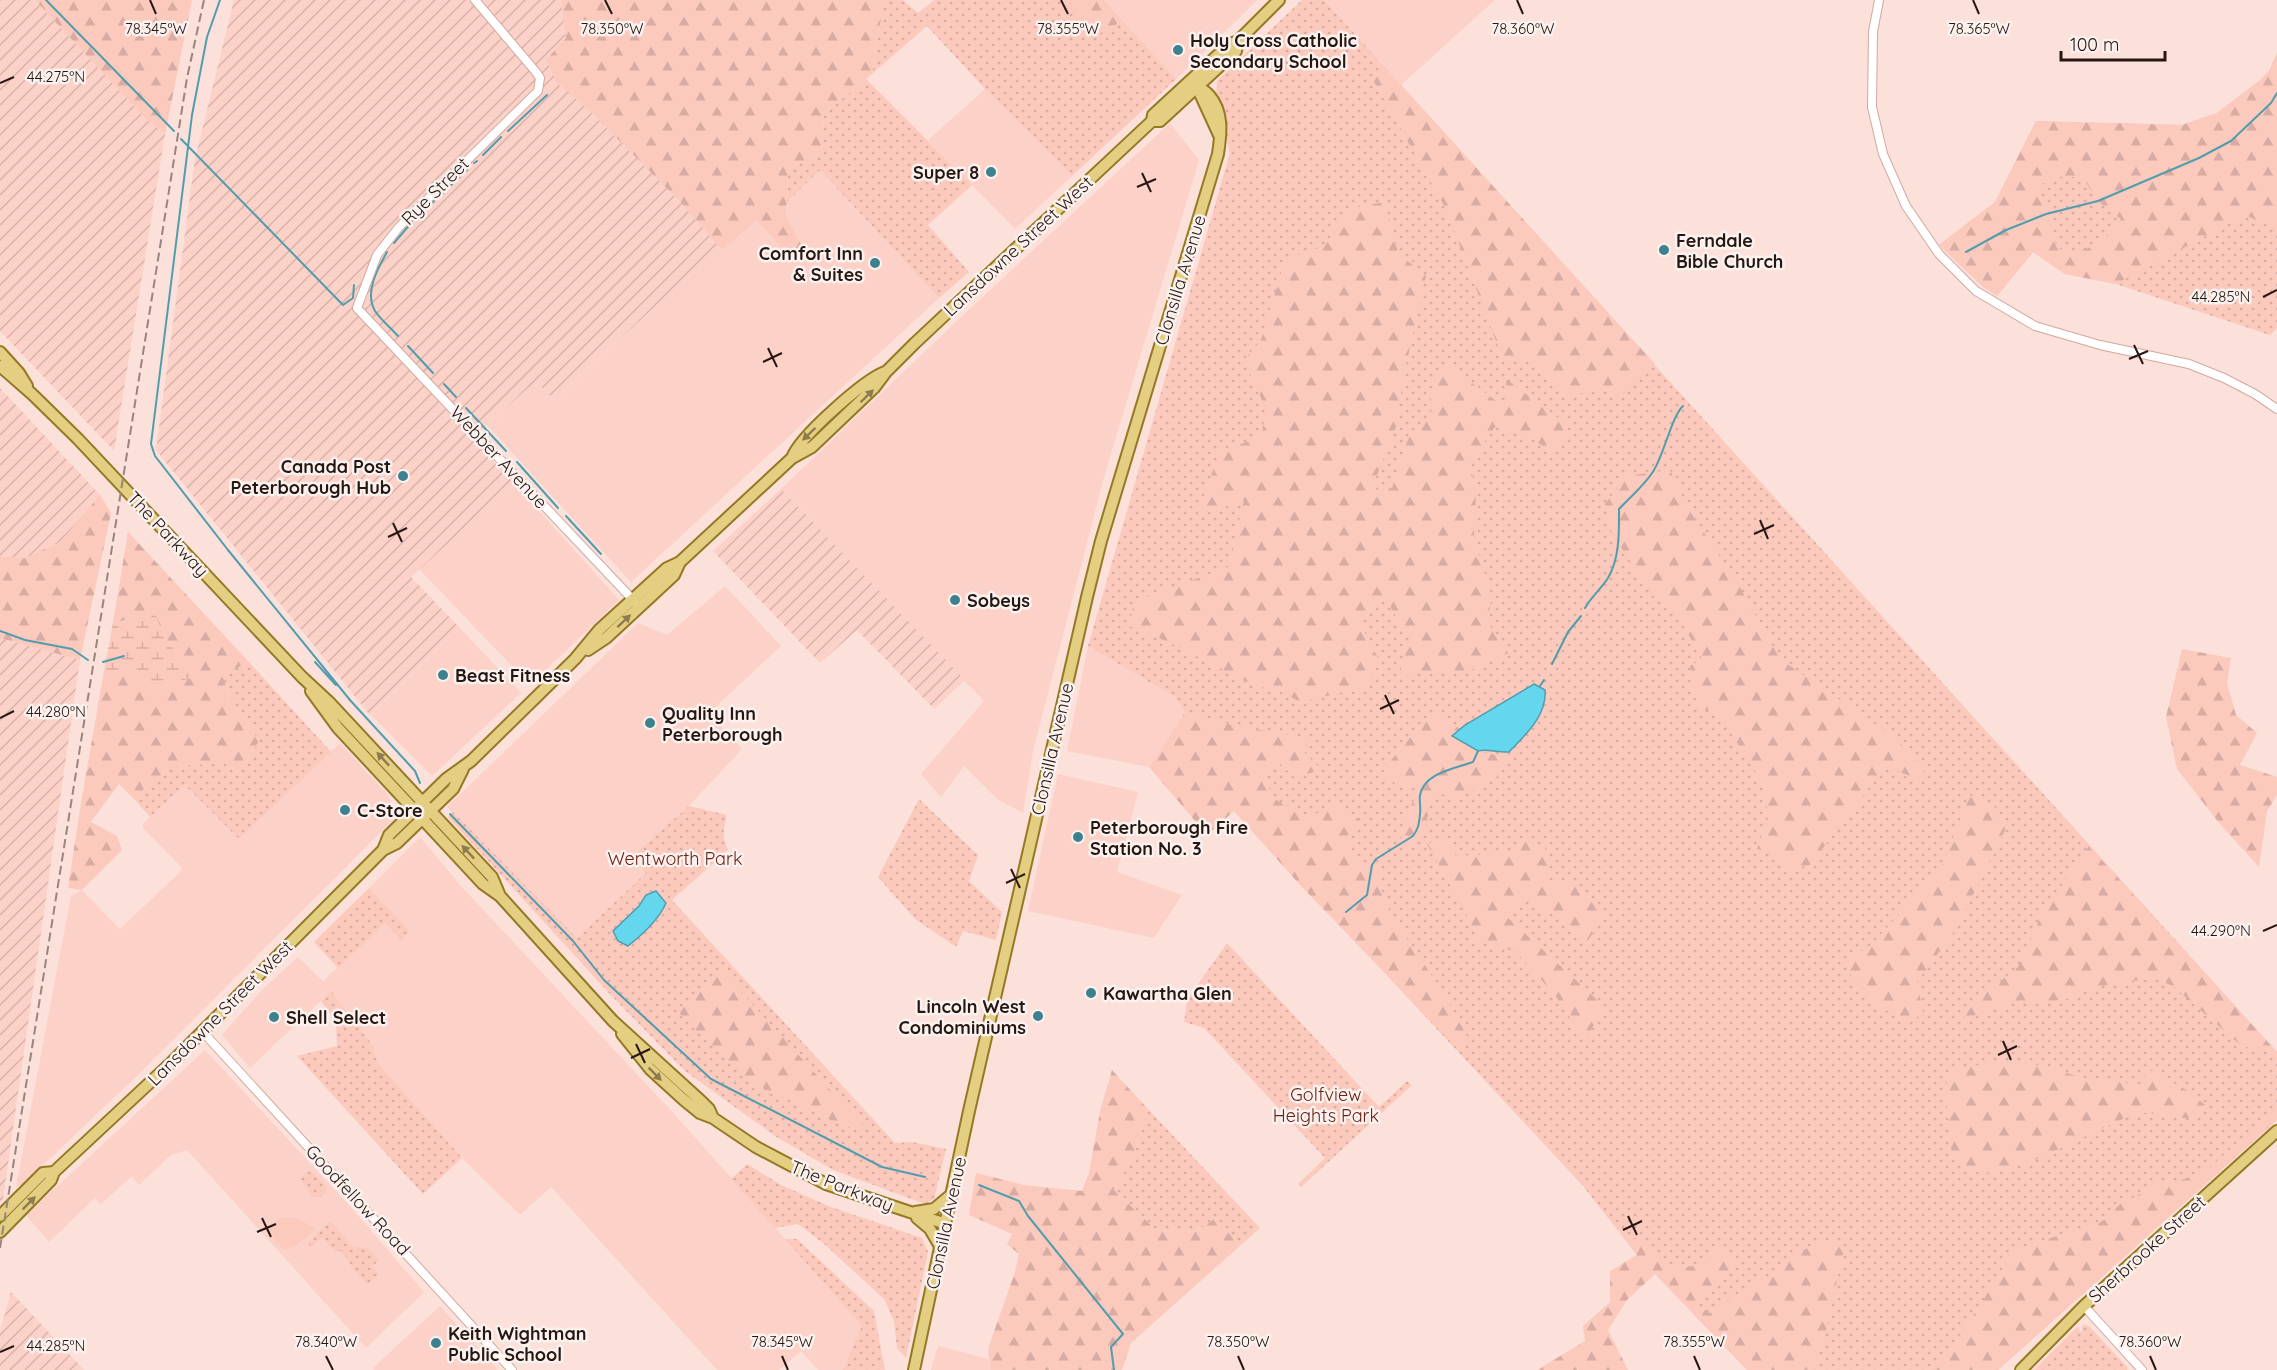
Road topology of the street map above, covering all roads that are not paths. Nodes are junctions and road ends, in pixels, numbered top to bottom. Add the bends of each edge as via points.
1 (475, 0) edge
2 (1279, 0) edge
3 (1879, 0) edge
4 (1194, 83) junction
5 (357, 308) joint
6 (0, 352) edge
7 (0, 366) edge
8 (32, 394) junction
9 (2277, 409) edge
10 (636, 603) junction
11 (422, 811) junction
12 (202, 1031) junction
13 (2277, 1131) edge
14 (54, 1172) junction
15 (953, 1193) junction
16 (906, 1212) junction
17 (0, 1216) edge
18 (946, 1224) junction
19 (0, 1232) edge
20 (941, 1248) junction
21 (2084, 1306) junction
22 (512, 1370) edge
23 (914, 1370) edge
24 (2021, 1370) edge
25 (2142, 1370) edge

1 - 5 street, Rye Street via 536,72 540,78 538,91 399,227 377,255
2 - 4 main road, Lansdowne Street West
3 - 9 street via 1872,32 1872,107 1883,154 1906,206 1939,254 1976,291 2035,326 2189,364 2224,378
4 - 10 main road, Lansdowne Street West via 1153,115 1152,121 812,447 792,458 680,562 667,568
4 - 15 main road, Clonsilla Avenue via 1215,103 1221,122 1215,163 1101,541
5 - 10 street, Webber Avenue
6 - 8 main road, The Parkway
7 - 8 main road, The Parkway
8 - 11 main road, The Parkway via 302,676 338,728
10 - 11 main road, Lansdowne Street West via 599,630 575,659 463,769 446,779
11 - 12 main road, Lansdowne Street West via 389,835 383,850
11 - 16 main road, The Parkway via 492,877 500,896 613,1021 702,1102 713,1118 801,1172
12 - 14 main road, Lansdowne Street West
12 - 22 street, Goodfellow Road
13 - 21 main road, Sherbrooke Street
14 - 17 main road, Lansdowne Street West via 43,1173
19 -> 14 main road, Lansdowne Street West via 51,1180
15 - 16 main road via 934,1209
15 - 18 main road, Clonsilla Avenue
16 - 18 main road, The Parkway
16 - 20 main road via 930,1229
18 - 20 main road, Clonsilla Avenue
20 - 23 main road, Clonsilla Avenue
21 - 24 main road, Sherbrooke Street
21 - 25 street

